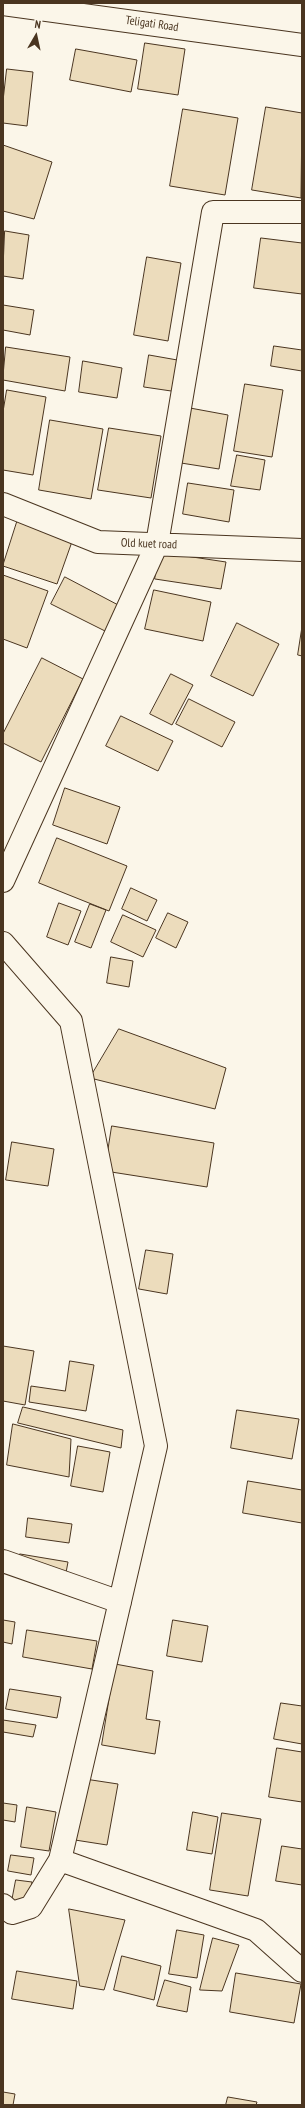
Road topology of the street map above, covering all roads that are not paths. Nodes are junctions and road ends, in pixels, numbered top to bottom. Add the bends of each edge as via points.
1 (3, 4) edge
2 (302, 45) edge
3 (302, 212) edge
4 (3, 504) edge
5 (157, 544) junction
6 (302, 550) edge
7 (3, 881) edge
8 (3, 943) edge
9 (3, 1561) edge
10 (120, 1602) junction
11 (60, 1860) junction
12 (3, 1905) edge
13 (302, 1971) edge

1 - 2 street, Teligati Road
3 - 5 street via 213,212
4 - 5 street, Old kuet road via 98,542
5 - 6 street, Old kuet road
5 - 7 street
8 - 10 street via 71,1021 156,1446
9 - 10 street
10 - 11 street
11 - 12 street via 31,1907 12,1913
11 - 13 street via 256,1930

